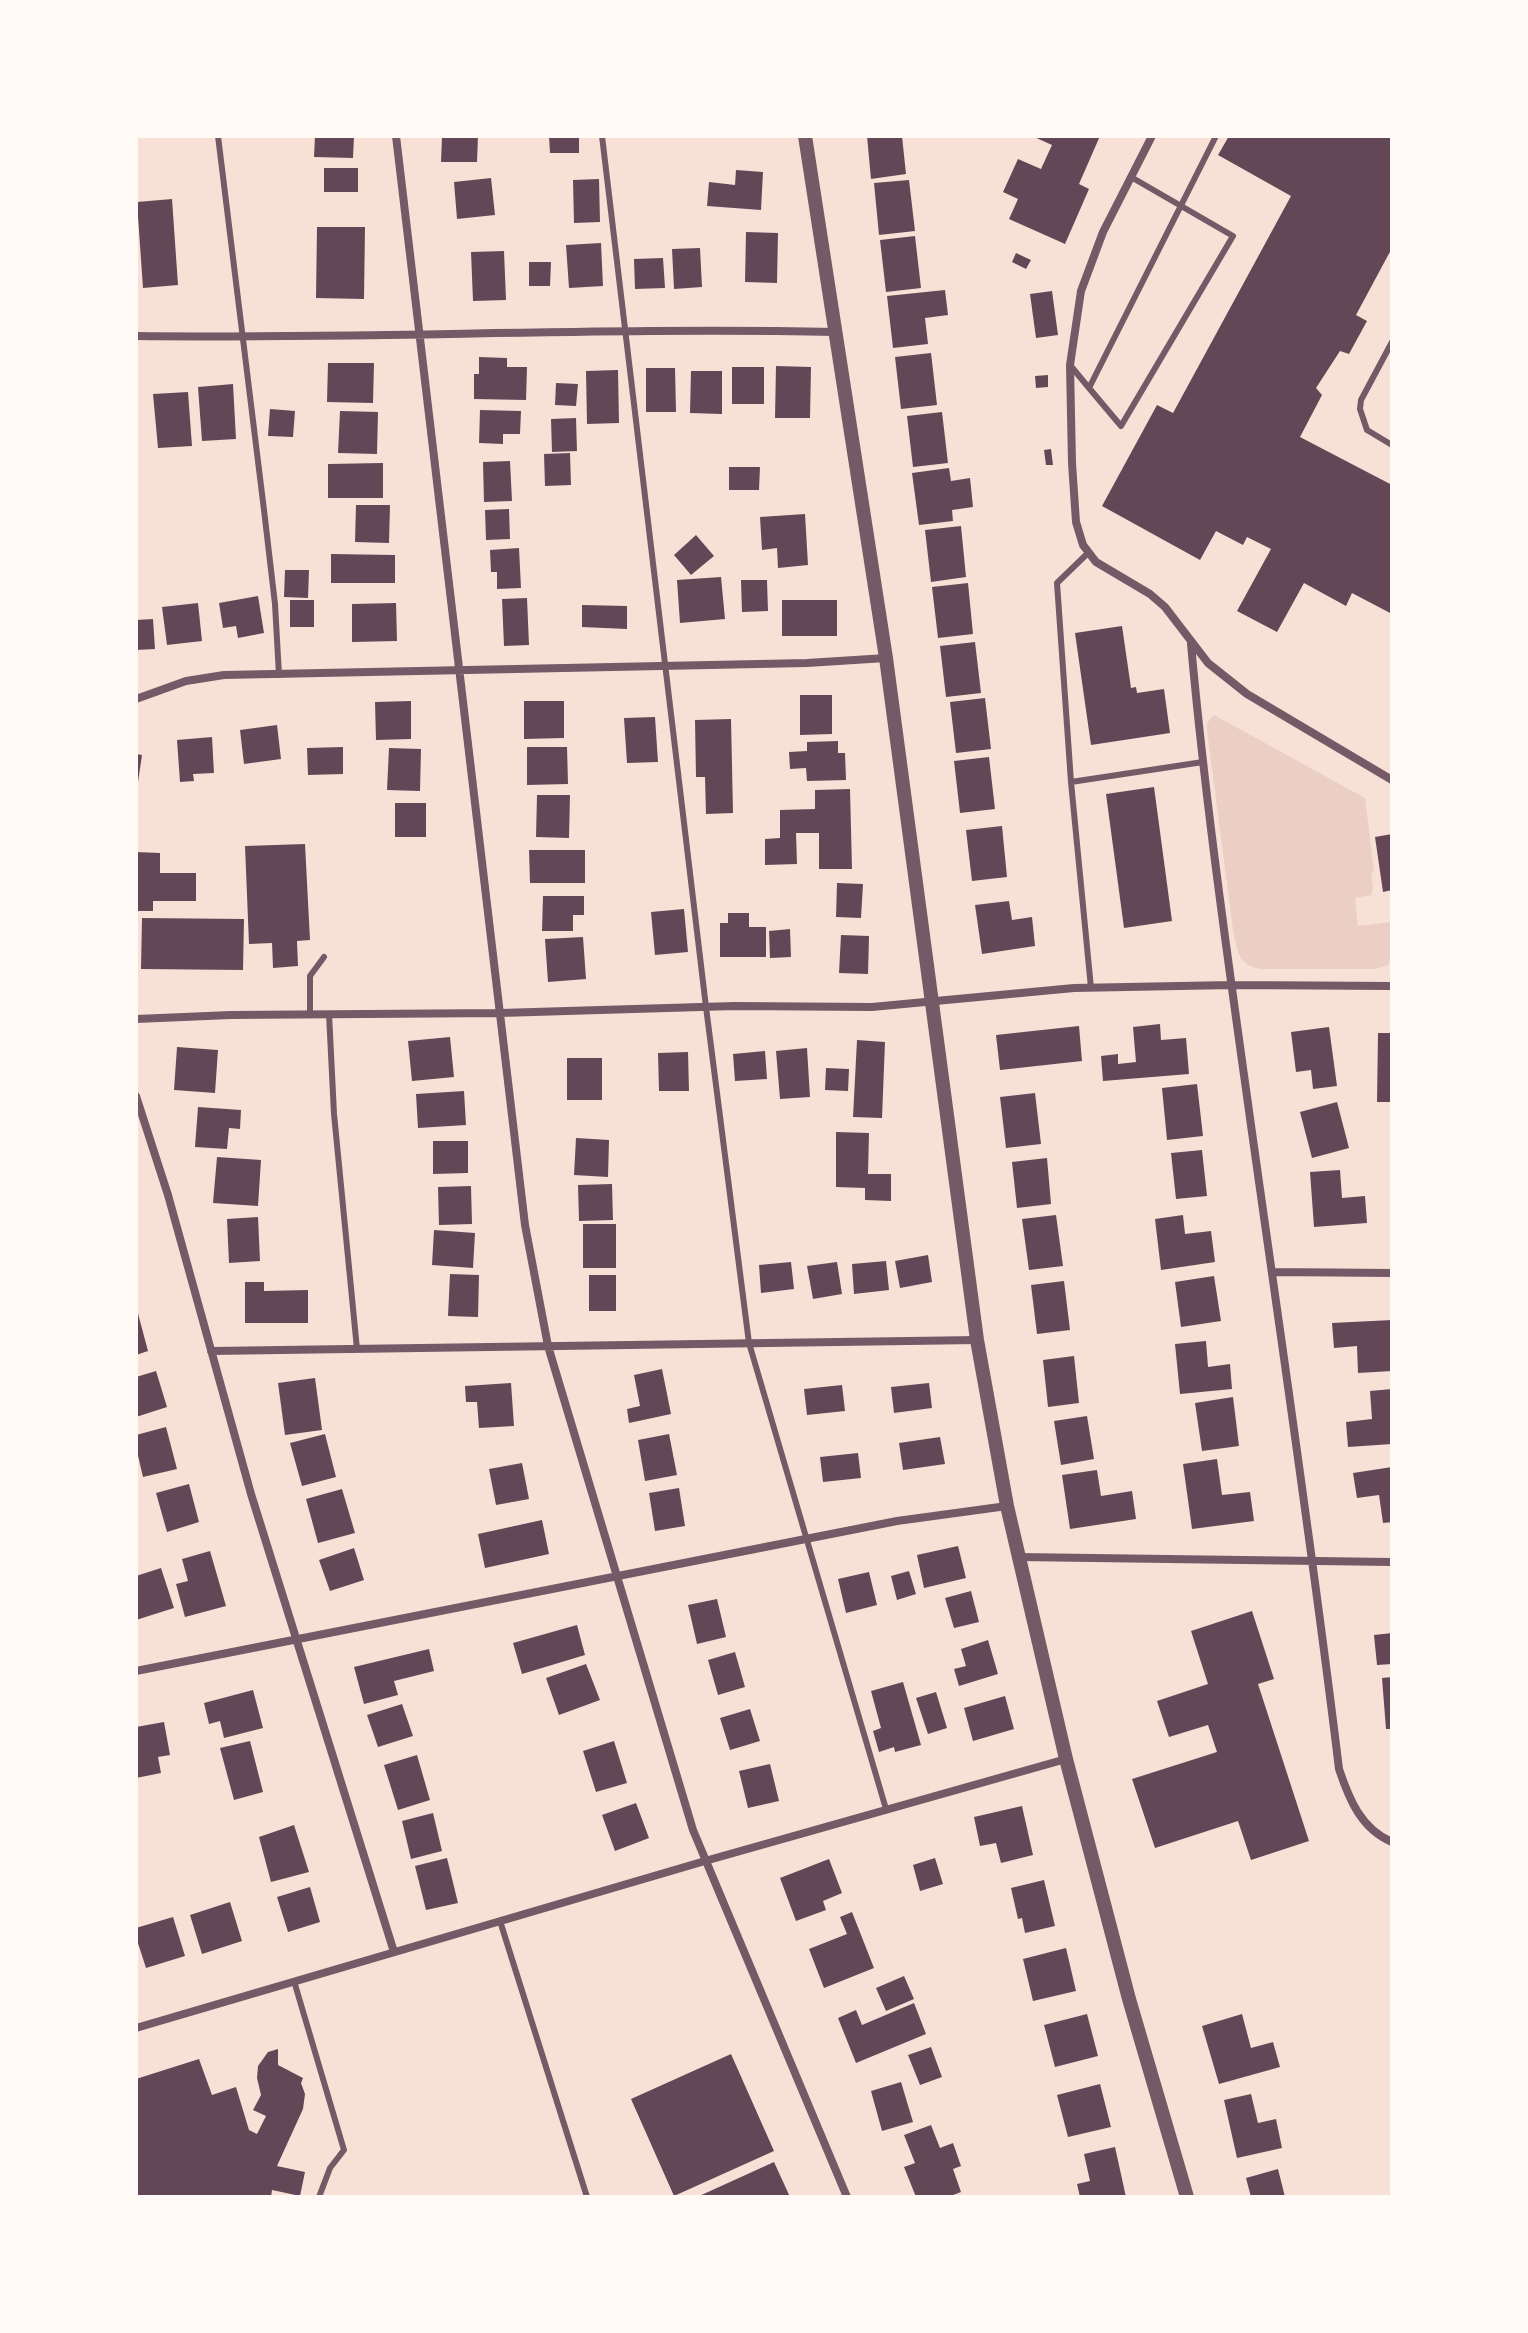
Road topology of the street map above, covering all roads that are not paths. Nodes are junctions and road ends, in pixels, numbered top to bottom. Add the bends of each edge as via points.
1 (218, 136) edge
2 (396, 136) edge
3 (602, 136) edge
4 (805, 136) edge
5 (1152, 136) edge
6 (1216, 136) edge
7 (1131, 177) junction
8 (1180, 207) junction
9 (627, 332) junction
10 (836, 332) junction
11 (136, 336) edge
12 (420, 336) junction
13 (241, 337) junction
14 (1392, 342) edge
15 (1070, 365) junction
16 (1089, 388) junction
17 (1392, 445) edge
18 (1089, 552) junction
19 (1191, 644) junction
20 (886, 658) junction
21 (666, 667) junction
22 (459, 671) junction
23 (279, 675) junction
24 (136, 699) edge
25 (1203, 762) junction
26 (1392, 780) edge
27 (1071, 782) junction
28 (324, 957) dead end
29 (1232, 985) junction
30 (1392, 986) edge
31 (1091, 988) junction
32 (932, 1001) junction
33 (706, 1007) junction
34 (500, 1013) junction
35 (329, 1014) junction
36 (310, 1015) junction
37 (136, 1019) edge
38 (136, 1096) edge
39 (1272, 1272) junction
40 (1392, 1273) edge
41 (977, 1340) junction
42 (749, 1343) junction
43 (548, 1346) junction
44 (357, 1349) junction
45 (211, 1351) junction
46 (1007, 1506) junction
47 (805, 1540) junction
48 (1018, 1557) junction
49 (1314, 1560) junction
50 (1392, 1562) edge
51 (617, 1577) junction
52 (295, 1639) junction
53 (136, 1671) edge
54 (1066, 1759) junction
55 (886, 1809) junction
56 (1392, 1842) edge
57 (705, 1861) junction
58 (500, 1921) junction
59 (394, 1952) junction
60 (294, 1981) junction
61 (136, 2028) edge
62 (319, 2197) edge
63 (587, 2197) edge
64 (847, 2197) edge
65 (1187, 2197) edge

1 - 13 lane
2 - 12 street
3 - 9 lane
4 - 10 street
5 - 7 street
6 - 8 lane
7 - 8 lane
7 - 15 street via 1081,291
8 - 16 lane
8 - 16 lane via 1233,236 1121,426
9 - 10 street
9 - 12 street
9 - 21 lane
10 - 20 street
11 - 13 street
12 - 13 street
12 - 22 street
13 - 23 lane via 268,541
14 - 17 lane via 1360,409 1367,430
15 - 16 lane
15 - 18 street via 1076,522
18 - 19 street via 1165,607
18 - 27 lane via 1057,583
19 - 25 street
19 - 26 street via 1247,694
20 - 21 street
20 - 32 street
21 - 22 street
21 - 33 lane
22 - 23 street
22 - 34 street
23 - 24 street via 186,681
25 - 27 lane
25 - 29 street
27 - 31 lane
28 - 36 lane via 310,976
29 - 30 street
29 - 31 street
29 - 39 street
31 - 32 street
32 - 33 street via 872,1007
32 - 41 street
33 - 34 street
33 - 42 lane
34 - 35 street
34 - 43 street via 525,1225
35 - 36 street
35 - 44 lane
36 - 37 street
38 - 45 street
39 - 40 street
39 - 49 street
41 - 42 street
41 - 46 street
42 - 43 street
42 - 47 lane
43 - 44 street
43 - 51 street
44 - 45 street
45 - 52 street
46 - 47 street
46 - 48 street
47 - 51 street
47 - 55 lane
48 - 49 street
48 - 54 street
49 - 50 street
49 - 56 street via 1339,1769 1364,1822
51 - 52 street
51 - 57 street
52 - 53 street
52 - 59 street
54 - 55 street
54 - 65 street
55 - 57 street
57 - 58 street
57 - 64 street
58 - 59 street
58 - 63 lane
59 - 60 street
60 - 61 street
60 - 62 lane via 344,2150

